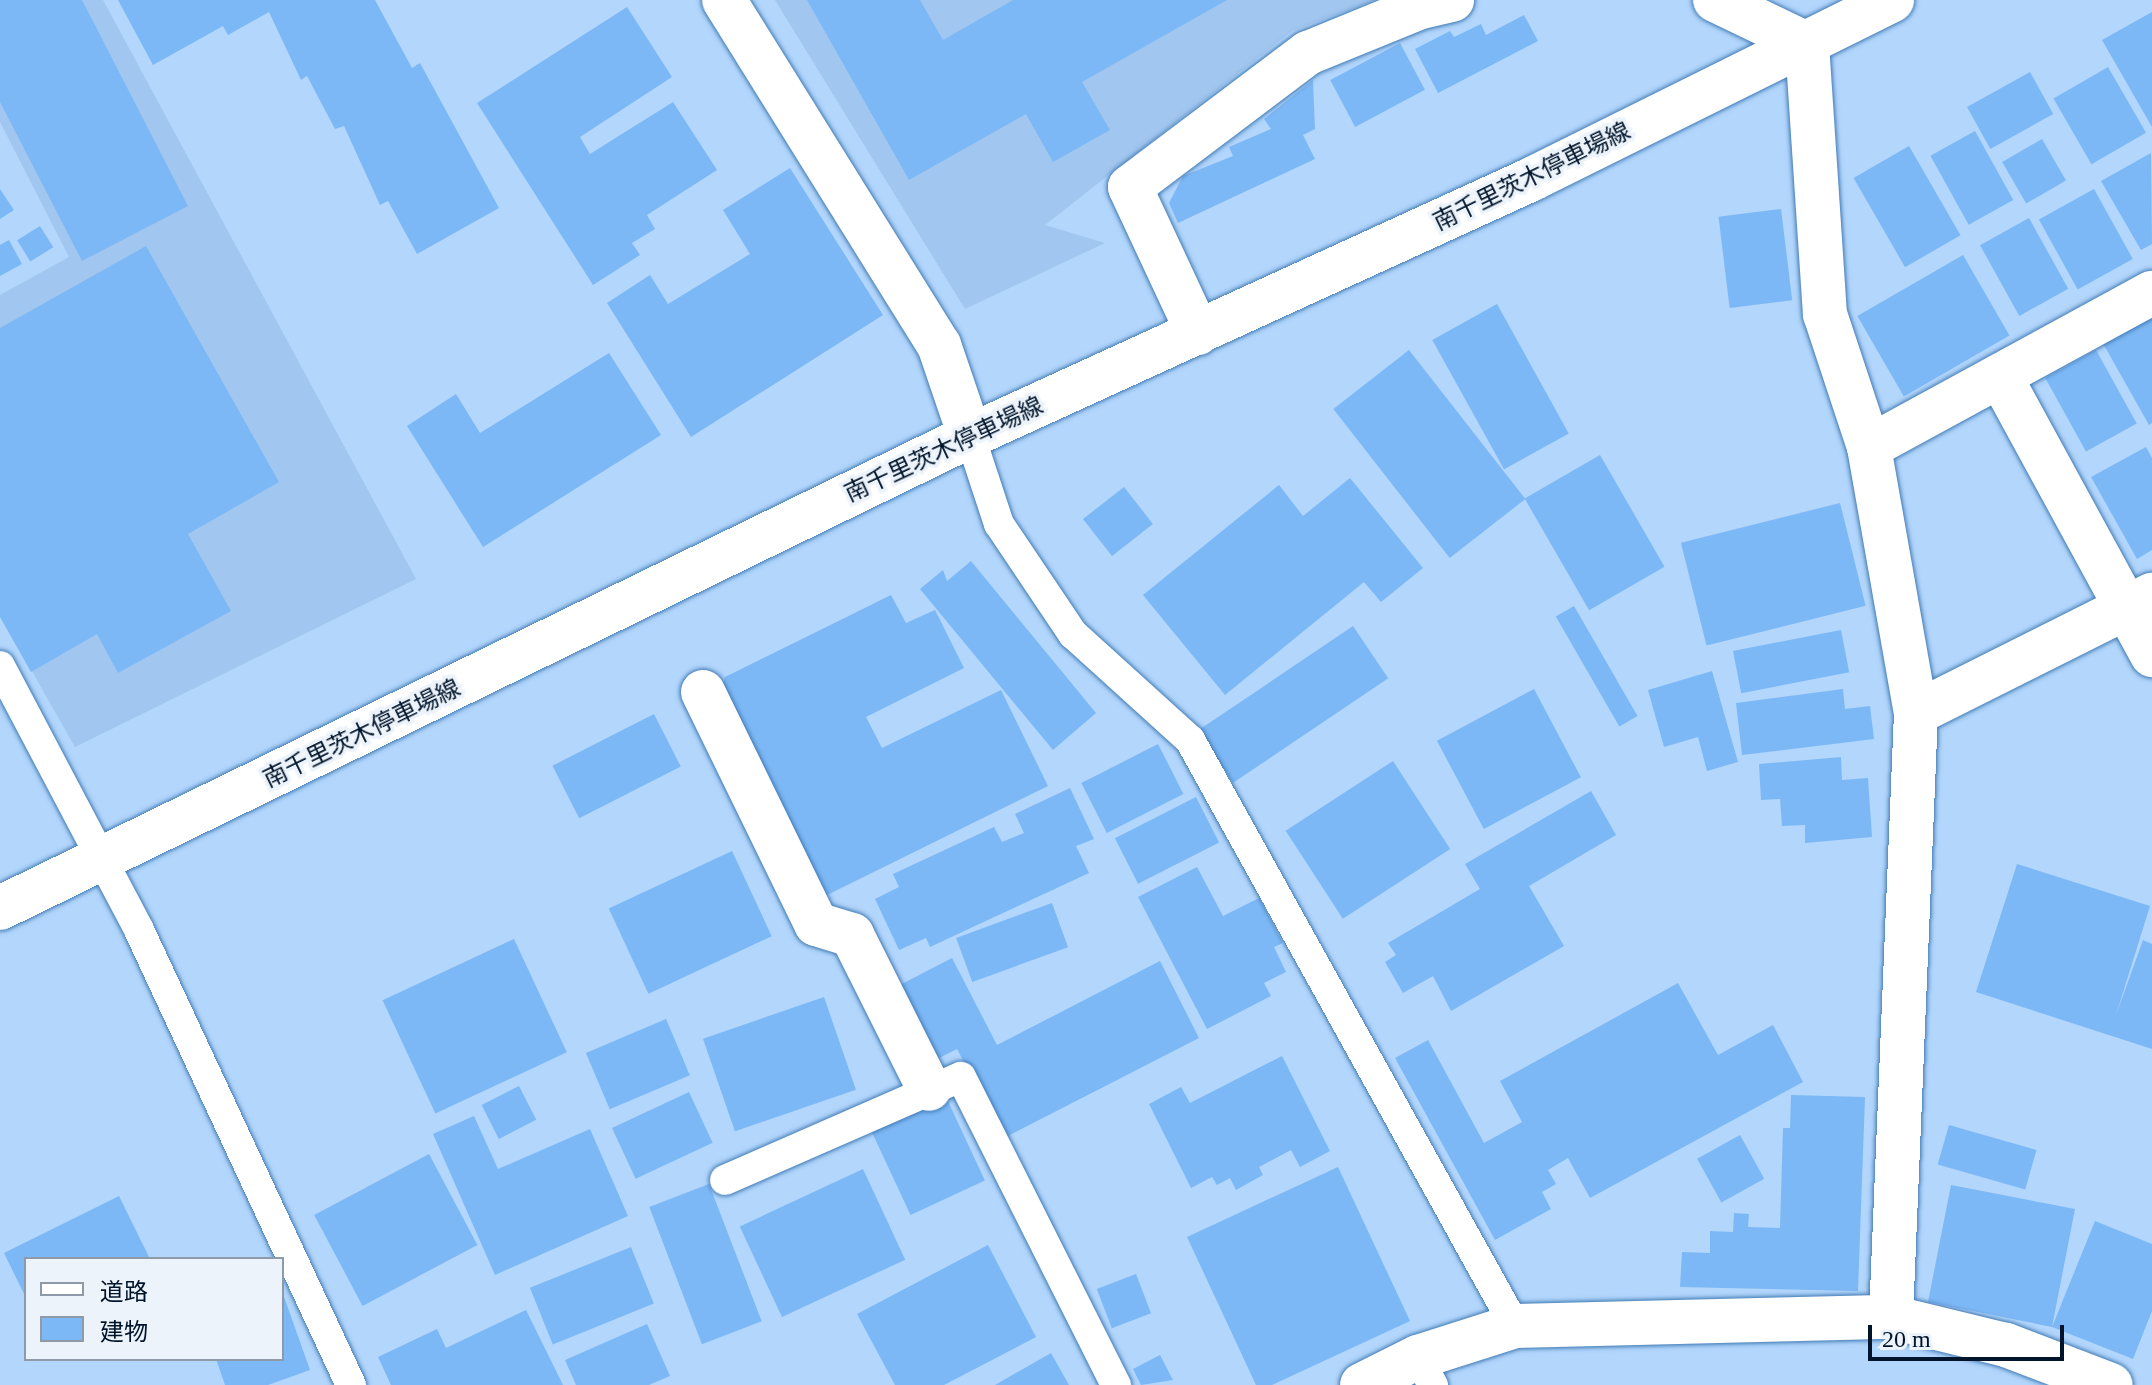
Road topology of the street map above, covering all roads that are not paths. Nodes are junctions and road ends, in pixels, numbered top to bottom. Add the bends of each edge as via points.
1 (724, 0) edge
2 (1452, 0) edge
3 (1715, 0) edge
4 (1884, 2) edge
5 (1807, 44) junction
6 (2152, 293) edge
7 (1198, 333) junction
8 (2000, 376) junction
9 (970, 436) junction
10 (1869, 447) junction
11 (2140, 601) edge
12 (2152, 655) edge
13 (0, 666) edge
14 (703, 692) dead end
15 (1916, 713) junction
16 (100, 862) junction
17 (0, 908) edge
18 (929, 1089) junction
19 (725, 1180) dead end
20 (1891, 1317) junction
21 (1515, 1326) junction
22 (1425, 1371) edge
23 (351, 1385) edge
24 (1116, 1385) edge
25 (1362, 1385) edge
26 (2111, 1385) edge

1 - 9 street via 939,345
2 - 7 street via 1421,7 1308,53 1130,187
3 - 5 street
4 - 5 street, 南千里茨木停車場線
5 - 7 street, 南千里茨木停車場線
5 - 10 street via 1825,314
6 - 8 street
7 - 9 street, 南千里茨木停車場線
8 - 10 street
8 - 11 street
9 - 16 street, 南千里茨木停車場線
9 - 21 lane via 999,524 1063,621 1190,740
10 - 15 street
11 - 12 street
11 - 15 street
13 - 16 lane
14 - 18 street via 816,924 852,935
15 - 20 street
16 - 17 street, 南千里茨木停車場線
16 - 23 lane via 139,930
18 - 19 lane
18 - 24 lane via 961,1077
20 - 21 street
20 - 26 street via 2006,1345
21 - 22 street
22 - 25 street

